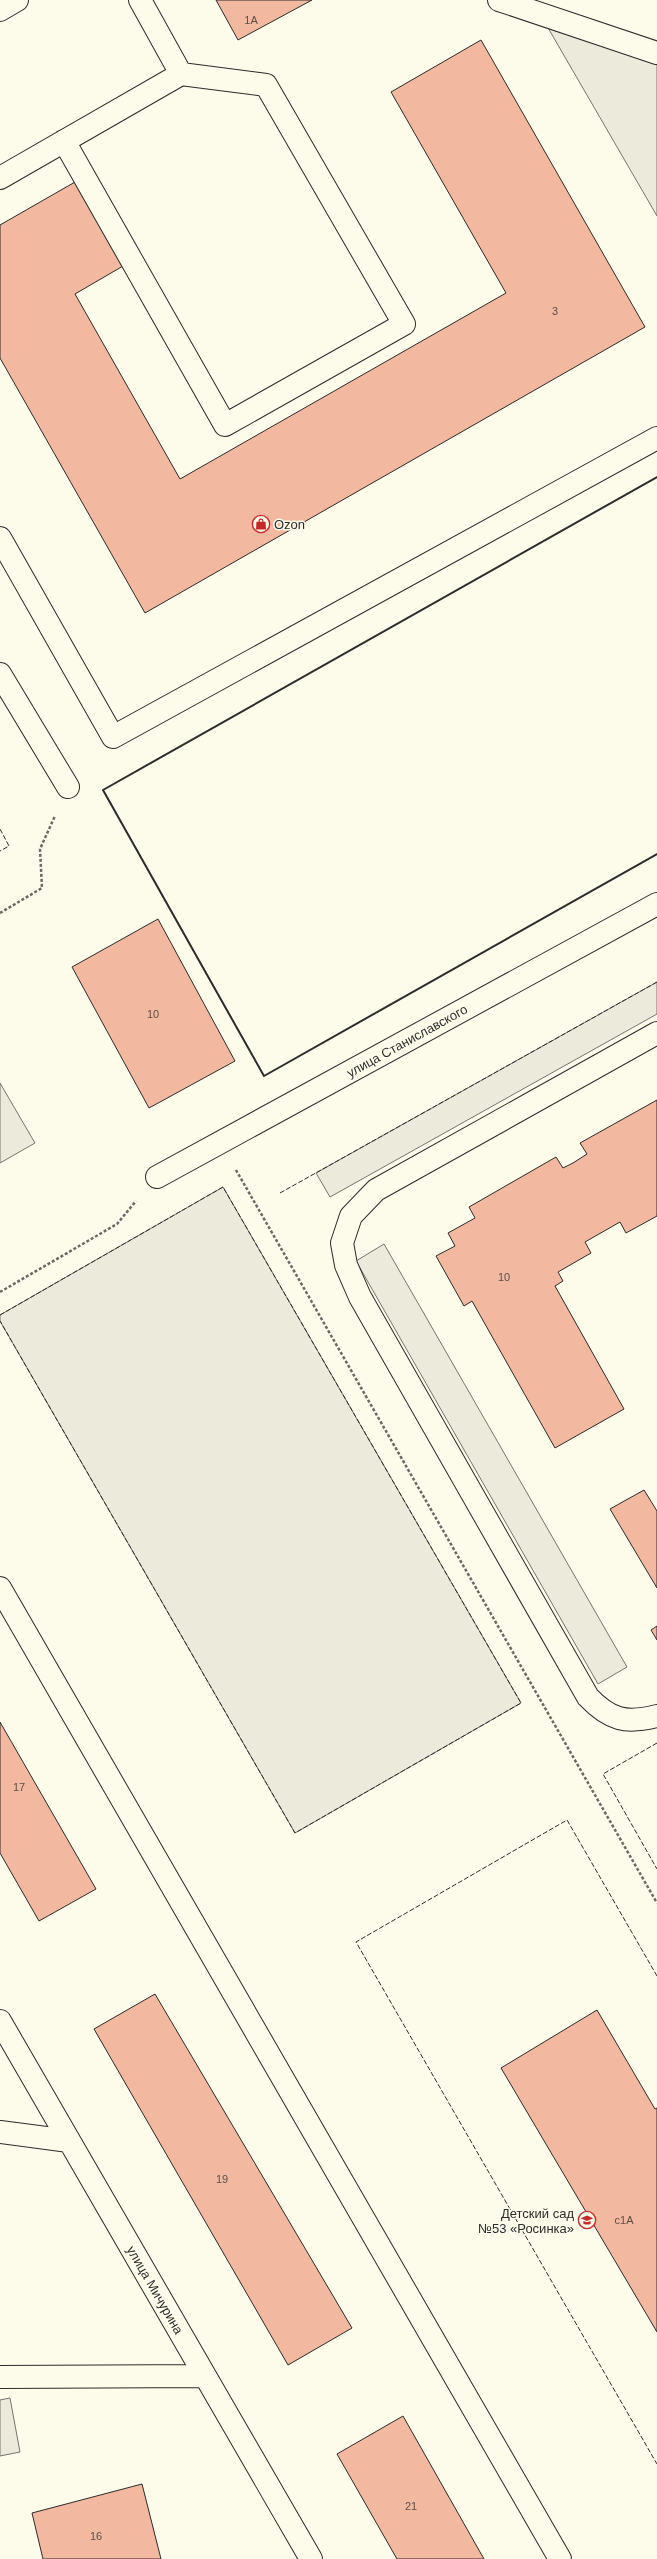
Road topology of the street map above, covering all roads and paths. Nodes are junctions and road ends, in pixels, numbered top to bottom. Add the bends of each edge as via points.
1 (17, 0) edge
2 (140, 0) edge
3 (499, 0) edge
4 (0, 10) edge
5 (657, 53) edge
6 (181, 74) junction
7 (64, 141) junction
8 (0, 178) edge
9 (657, 438) edge
10 (0, 538) edge
11 (0, 674) edge
12 (68, 787) joint
13 (657, 904) edge
14 (0, 913) edge
15 (657, 1032) edge
16 (220, 1143) junction
17 (157, 1177) joint
18 (0, 1292) edge
19 (0, 1588) edge
20 (657, 1716) edge
21 (657, 1903) edge
22 (0, 2021) edge
23 (0, 2132) edge
24 (69, 2141) junction
25 (205, 2376) junction
26 (0, 2377) edge
27 (311, 2559) edge
28 (560, 2559) edge

1 - 4 street
2 - 6 street
3 - 5 street
6 - 7 street
6 - 7 street via 266,84 404,324 225,424
7 - 8 street
9 - 10 street via 113,737
11 - 12 street
12 - 14 path via 40,849 42,888
13 - 16 street, улица Станиславского
15 - 20 street via 376,1190 351,1216 342,1242 346,1264 360,1297 588,1697 599,1709 619,1720 638,1721
16 - 17 street, улица Станиславского
16 - 21 path
17 - 18 path via 117,1224
19 - 28 street
22 - 24 street, улица Мичурина
23 - 24 street
24 - 25 street, улица Мичурина
25 - 26 street
25 - 27 street, улица Мичурина

